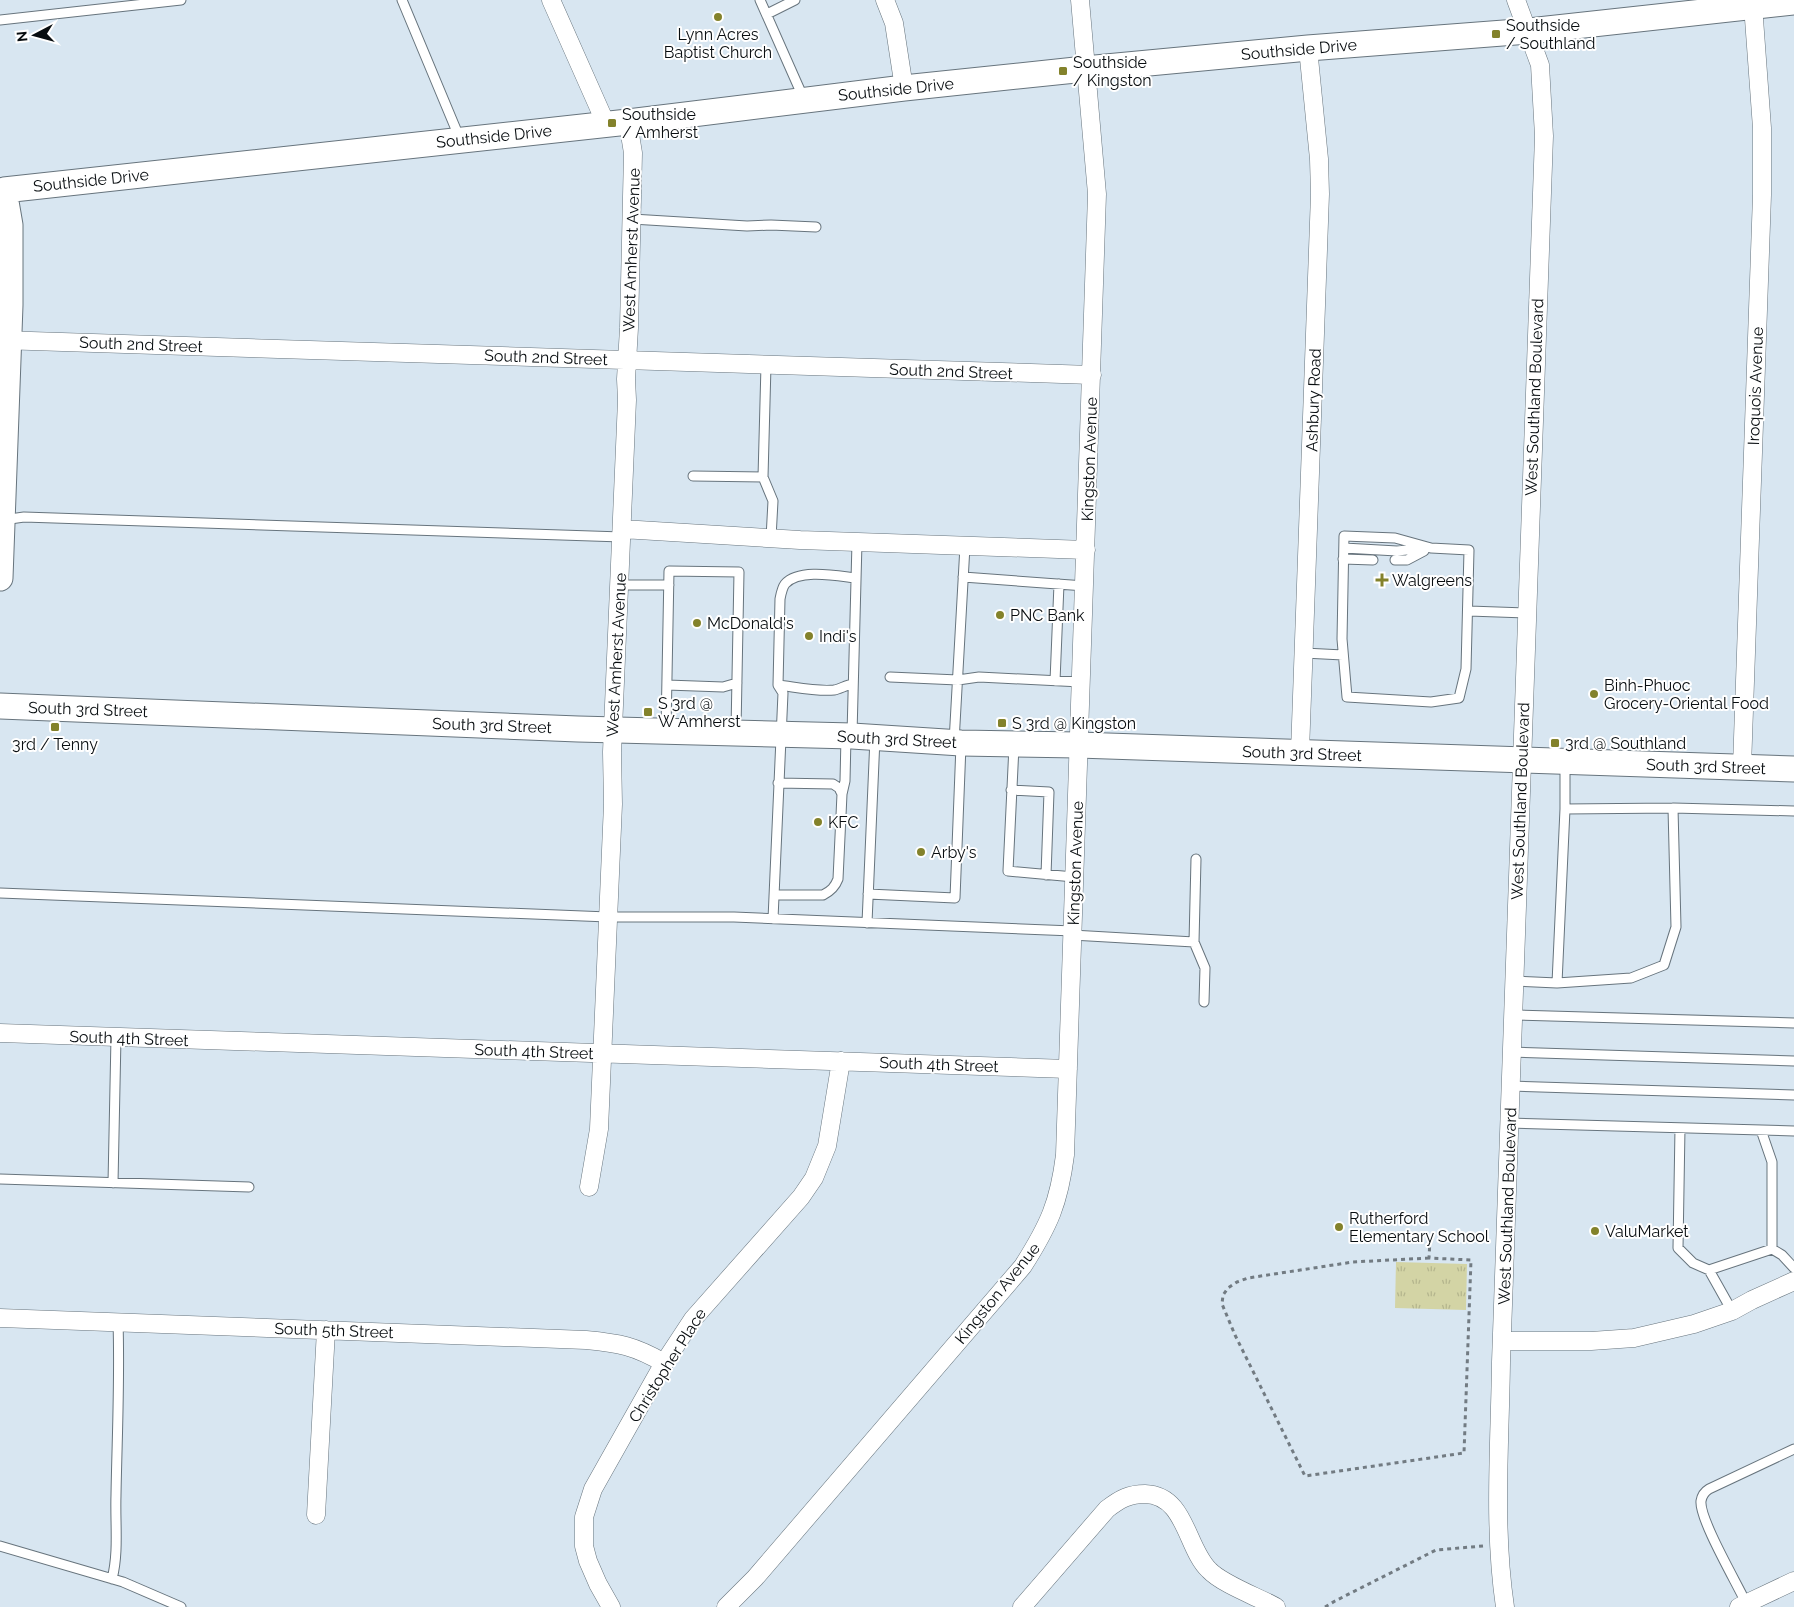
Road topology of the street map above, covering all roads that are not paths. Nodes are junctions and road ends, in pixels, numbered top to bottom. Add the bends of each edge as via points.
1 (181, 0) edge
2 (402, 0) edge
3 (551, 0) edge
4 (760, 0) edge
5 (794, 0) edge
6 (885, 0) edge
7 (1080, 0) edge
8 (1516, 0) edge
9 (1794, 2) edge
10 (1754, 5) junction
11 (767, 14) junction
12 (0, 20) edge
13 (1529, 31) junction
14 (1308, 48) junction
15 (1085, 69) junction
16 (904, 88) junction
17 (804, 100) junction
18 (617, 123) junction
19 (460, 140) junction
20 (1, 187) edge
21 (632, 219) junction
22 (816, 227) dead end
23 (4, 340) edge
24 (627, 360) junction
25 (766, 365) junction
26 (1092, 375) junction
27 (692, 476) dead end
28 (763, 477) junction
29 (1, 520) edge
30 (622, 533) junction
31 (772, 538) junction
32 (857, 542) junction
33 (965, 546) junction
34 (1431, 548) junction
35 (1086, 550) junction
36 (1343, 558) junction
37 (1373, 560) dead end
38 (1395, 560) dead end
39 (0, 572) edge
40 (963, 577) junction
41 (0, 578) edge
42 (856, 578) junction
43 (1059, 584) junction
44 (620, 585) junction
45 (669, 585) junction
46 (1085, 586) junction
47 (1469, 611) junction
48 (1527, 613) junction
49 (1304, 653) junction
50 (1342, 655) junction
51 (890, 677) dead end
52 (958, 680) junction
53 (1055, 681) junction
54 (737, 682) junction
55 (1081, 682) junction
56 (853, 684) junction
57 (667, 685) junction
58 (778, 685) junction
59 (0, 706) edge
60 (612, 730) junction
61 (666, 730) junction
62 (736, 733) junction
63 (780, 735) junction
64 (857, 737) junction
65 (958, 742) junction
66 (1014, 744) junction
67 (1078, 745) junction
68 (1300, 752) junction
69 (1522, 759) junction
70 (1565, 761) junction
71 (1742, 768) junction
72 (1794, 769) edge
73 (778, 783) junction
74 (1011, 790) junction
75 (842, 794) junction
76 (1673, 808) junction
77 (1565, 809) junction
78 (1794, 811) edge
79 (1196, 859) dead end
80 (1046, 875) junction
81 (1074, 877) junction
82 (0, 893) edge
83 (868, 894) junction
84 (774, 895) junction
85 (608, 917) junction
86 (774, 919) junction
87 (867, 923) junction
88 (1072, 933) junction
89 (1194, 942) junction
90 (1514, 981) junction
91 (1557, 983) junction
92 (1204, 1002) dead end
93 (1513, 1015) junction
94 (1794, 1023) edge
95 (0, 1033) edge
96 (116, 1037) junction
97 (1512, 1052) junction
98 (603, 1053) junction
99 (842, 1061) junction
100 (1794, 1061) edge
101 (1068, 1069) junction
102 (1511, 1086) junction
103 (1794, 1095) edge
104 (1509, 1123) junction
105 (1680, 1128) junction
106 (1761, 1130) junction
107 (1794, 1131) edge
108 (0, 1179) edge
109 (113, 1183) junction
110 (249, 1187) dead end
111 (589, 1187) dead end
112 (1772, 1249) junction
113 (1794, 1268) edge
114 (1709, 1270) junction
115 (1794, 1281) edge
116 (1732, 1311) junction
117 (0, 1318) edge
118 (118, 1322) junction
119 (326, 1330) junction
120 (1502, 1342) junction
121 (664, 1363) junction
122 (1794, 1449) edge
123 (316, 1515) dead end
124 (0, 1546) edge
125 (112, 1579) junction
126 (1794, 1581) edge
127 (1745, 1606) edge
128 (181, 1607) edge
129 (612, 1607) edge
130 (726, 1607) edge
131 (1022, 1607) edge
132 (1276, 1607) edge
133 (1505, 1607) edge

1 - 12 lane
2 - 19 lane
3 - 18 street, West Amherst Avenue
4 - 11 lane
5 - 11 lane
6 - 16 street via 894,23
7 - 15 street, Kingston Avenue
8 - 13 street, West Southland Boulevard
9 - 10 main road, Southside Drive
10 - 13 main road, Southside Drive
10 - 71 street, Iroquois Avenue via 1762,128 1762,195
11 - 17 lane
13 - 14 main road, Southside Drive
13 - 48 street, West Southland Boulevard via 1540,65 1544,136
14 - 15 main road, Southside Drive
14 - 49 street, Ashbury Road via 1320,194
15 - 16 main road, Southside Drive
15 - 26 street, Kingston Avenue via 1098,194
16 - 17 main road, Southside Drive
17 - 18 main road, Southside Drive
18 - 19 main road, Southside Drive
18 - 21 street, West Amherst Avenue via 633,153
19 - 20 main road, Southside Drive
20 - 23 main road via 10,225 10,305
21 - 22 lane
21 - 24 street, West Amherst Avenue
23 - 24 street, South 2nd Street
23 - 29 main road
24 - 25 street, South 2nd Street
24 - 30 street, West Amherst Avenue
25 - 26 street, South 2nd Street
25 - 28 lane
26 - 35 street, Kingston Avenue
27 - 28 lane
28 - 31 lane via 773,501
29 - 30 lane via 34,518
29 - 39 main road
30 - 31 street
30 - 44 street, West Amherst Avenue
31 - 32 street
32 - 33 street
32 - 42 lane
33 - 35 street
33 - 40 lane
34 - 36 lane via 1406,551 1344,548
34 - 38 lane via 1407,560
34 - 47 lane via 1469,550
35 - 46 street, Kingston Avenue
36 - 37 lane
36 - 50 lane
39 - 41 main road
40 - 43 lane
40 - 52 lane
42 - 56 lane
42 - 58 lane via 806,574 785,584 780,599
43 - 46 lane
43 - 53 lane
44 - 45 lane
44 - 60 street, West Amherst Avenue
45 - 54 lane via 669,571 739,572
45 - 57 lane
46 - 55 street, Kingston Avenue
47 - 48 lane
47 - 50 lane via 1466,669 1460,698 1431,702 1347,697
48 - 69 street, West Southland Boulevard
49 - 50 lane
49 - 68 street, Ashbury Road
51 - 52 lane
52 - 53 lane via 979,677
52 - 65 lane
53 - 55 lane
54 - 57 lane via 723,687
54 - 62 lane
55 - 67 street, Kingston Avenue
56 - 58 lane via 836,690
56 - 64 lane
57 - 61 lane
58 - 63 lane via 783,693
59 - 60 main road, South 3rd Street
60 - 61 main road, South 3rd Street
60 - 85 street, West Amherst Avenue via 613,804
61 - 62 main road, South 3rd Street
62 - 63 main road, South 3rd Street
63 - 64 main road, South 3rd Street
63 - 73 lane
64 - 65 main road, South 3rd Street
64 - 75 lane
64 - 83 lane
65 - 66 main road, South 3rd Street
65 - 83 lane via 954,898
66 - 67 main road, South 3rd Street
66 - 74 lane
67 - 68 main road, South 3rd Street
67 - 81 street, Kingston Avenue
68 - 69 main road, South 3rd Street
69 - 70 main road, South 3rd Street
69 - 90 street, West Southland Boulevard
70 - 71 main road, South 3rd Street
70 - 77 lane
71 - 72 main road, South 3rd Street
73 - 75 lane via 832,784
73 - 84 lane
74 - 80 lane via 1008,871
74 - 80 lane via 1049,792
75 - 84 lane via 835,886 823,895
76 - 77 lane
76 - 78 lane
76 - 91 lane via 1676,928 1664,965 1631,978
77 - 91 lane
79 - 89 lane
80 - 81 lane
81 - 88 street, Kingston Avenue
82 - 85 lane
83 - 87 lane
84 - 86 lane
85 - 86 lane
85 - 98 street, West Amherst Avenue
86 - 87 lane
87 - 88 lane
88 - 89 lane
88 - 101 street, Kingston Avenue
89 - 92 lane via 1205,968
90 - 91 lane
90 - 93 street, West Southland Boulevard
93 - 94 lane
93 - 97 street, West Southland Boulevard
95 - 96 street, South 4th Street
96 - 98 street, South 4th Street
96 - 109 lane
97 - 100 lane
97 - 102 street, West Southland Boulevard
98 - 99 street, South 4th Street
98 - 111 street, West Amherst Avenue via 599,1129
99 - 101 street, South 4th Street
99 - 121 street, Christopher Place via 827,1146 814,1178 801,1197 693,1319
101 - 130 street, Kingston Avenue via 1062,1184 1054,1212 1037,1244 1023,1266 755,1578
102 - 103 lane
102 - 104 street, West Southland Boulevard
104 - 105 lane
104 - 120 street, West Southland Boulevard
105 - 106 lane
105 - 114 lane via 1678,1248 1692,1262
106 - 107 lane
106 - 112 lane via 1772,1162
108 - 109 lane
109 - 110 lane
112 - 113 lane
112 - 114 lane
114 - 116 lane
115 - 116 street
116 - 120 street via 1634,1338
117 - 118 street, South 5th Street
118 - 119 street, South 5th Street
118 - 125 lane via 116,1546
119 - 121 street, South 5th Street via 613,1342 642,1350
119 - 123 street
120 - 133 street, West Southland Boulevard via 1498,1543
121 - 129 street, Christopher Place via 593,1489 584,1517 584,1546 588,1561
122 - 127 lane via 1703,1493 1701,1503 1711,1533
124 - 125 lane
125 - 128 lane
126 - 127 street
131 - 132 street via 1107,1509 1120,1498 1150,1494 1169,1504 1181,1518 1207,1569

